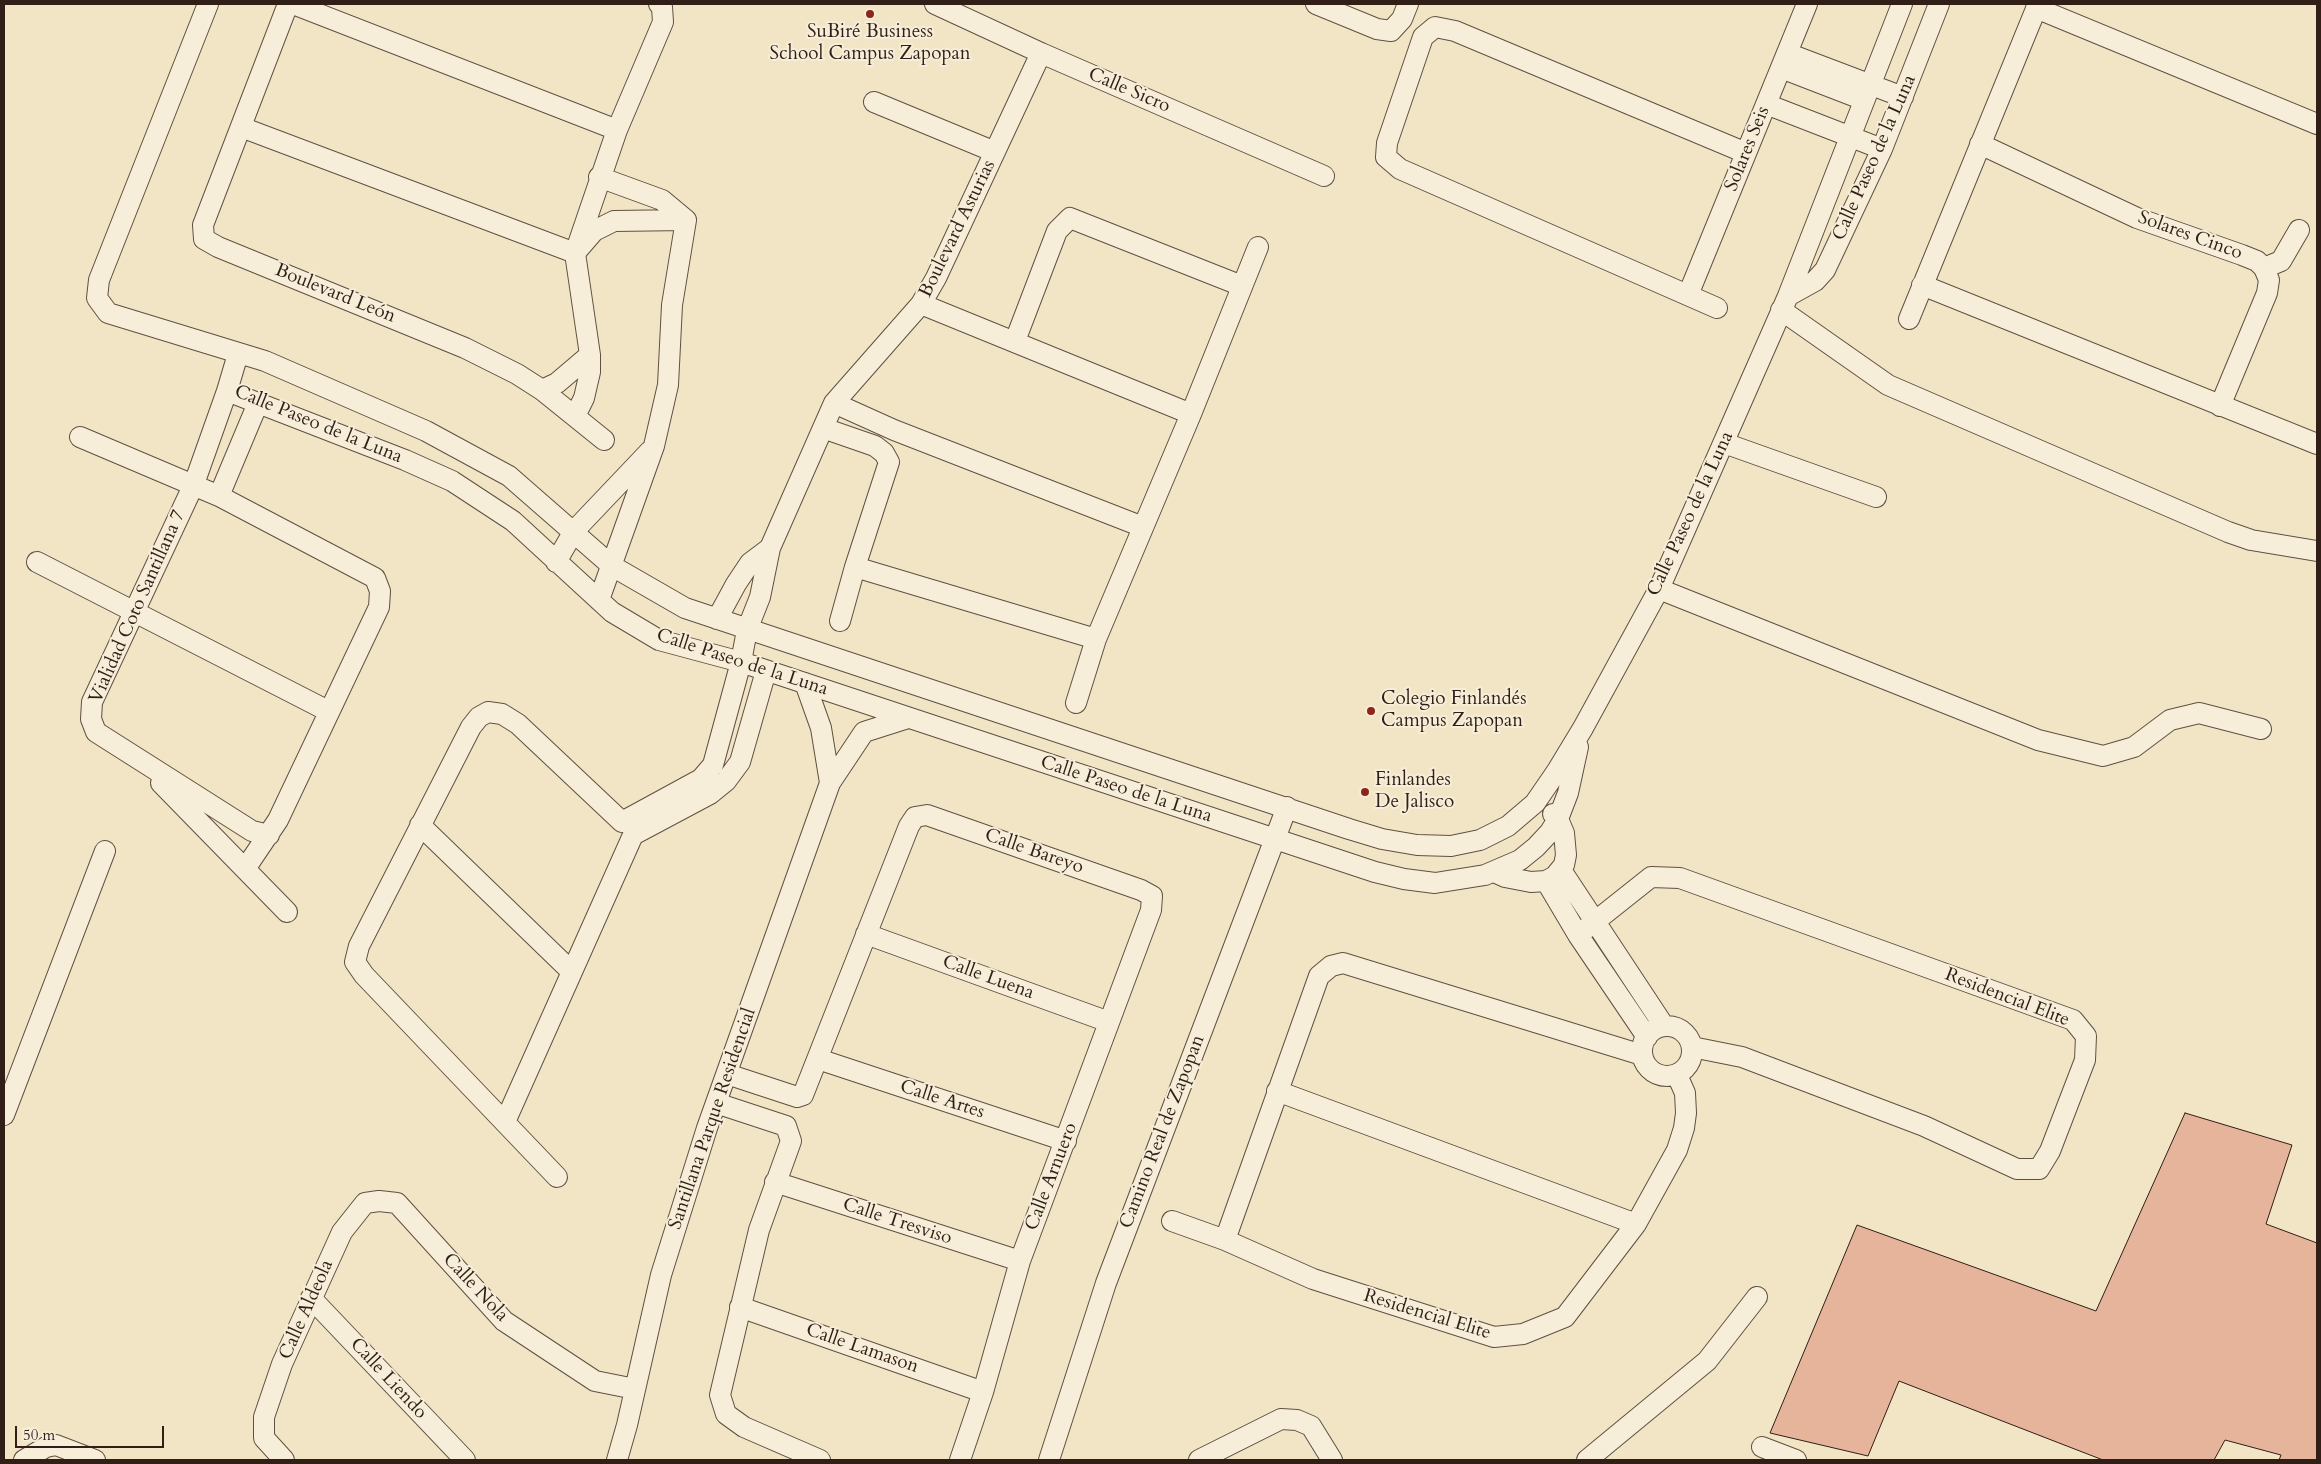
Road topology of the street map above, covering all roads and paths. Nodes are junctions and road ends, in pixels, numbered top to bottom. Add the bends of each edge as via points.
1 (208, 4) edge
2 (288, 4) edge
3 (293, 4) edge
4 (658, 4) edge
5 (935, 4) edge
6 (1316, 4) edge
7 (1408, 4) edge
8 (1807, 4) edge
9 (1902, 4) edge
10 (1939, 4) edge
11 (2037, 6) edge
12 (1041, 53) junction
13 (1784, 60) junction
14 (1867, 92) junction
15 (1769, 97) junction
16 (1903, 97) junction
17 (874, 102) dead end
18 (2317, 124) edge
19 (241, 127) junction
20 (1852, 129) junction
21 (617, 130) junction
22 (1980, 144) junction
23 (1882, 148) junction
24 (995, 152) junction
25 (1746, 153) junction
26 (1324, 176) dead end
27 (599, 177) junction
28 (686, 220) junction
29 (2299, 230) dead end
30 (1258, 247) dead end
31 (575, 253) junction
32 (2264, 268) junction
33 (1242, 286) junction
34 (1922, 286) junction
35 (1688, 295) junction
36 (1785, 303) junction
37 (921, 304) junction
38 (1717, 308) dead end
39 (1909, 319) dead end
40 (1015, 341) junction
41 (238, 354) junction
42 (590, 355) junction
43 (542, 390) junction
44 (227, 392) junction
45 (258, 403) junction
46 (834, 403) junction
47 (2220, 406) junction
48 (1191, 414) junction
49 (575, 416) junction
50 (823, 428) junction
51 (80, 437) dead end
52 (604, 440) dead end
53 (1724, 443) junction
54 (2317, 444) edge
55 (654, 446) junction
56 (194, 484) junction
57 (220, 496) junction
58 (1876, 497) dead end
59 (1143, 527) junction
60 (574, 531) junction
61 (770, 548) junction
62 (2317, 551) edge
63 (37, 562) dead end
64 (556, 562) junction
65 (612, 566) junction
66 (855, 567) junction
67 (1659, 589) junction
68 (599, 600) junction
69 (133, 612) junction
70 (717, 619) junction
71 (840, 621) dead end
72 (747, 630) junction
73 (1096, 639) junction
74 (741, 662) junction
75 (766, 671) junction
76 (805, 683) junction
77 (1076, 703) dead end
78 (328, 711) junction
79 (908, 718) junction
80 (1583, 728) junction
81 (2261, 729) dead end
82 (1064, 733) junction
83 (139, 760) junction
84 (1052, 765) junction
85 (830, 783) junction
86 (1535, 803) junction
87 (1287, 808) junction
88 (1558, 819) junction
89 (420, 825) junction
90 (269, 836) junction
91 (1275, 839) junction
92 (104, 851) dead end
93 (245, 869) junction
94 (1494, 872) junction
95 (1553, 875) junction
96 (1152, 896) joint
97 (287, 912) dead end
98 (1594, 921) junction
99 (866, 934) junction
100 (1578, 935) junction
101 (571, 971) junction
102 (1110, 1022) junction
103 (1664, 1026) junction
104 (1644, 1046) junction
105 (1692, 1047) junction
106 (818, 1059) junction
107 (727, 1074) junction
108 (1677, 1075) junction
109 (1278, 1091) junction
110 (716, 1104) junction
111 (4, 1115) edge
112 (504, 1122) junction
113 (1066, 1141) junction
114 (557, 1177) dead end
115 (775, 1182) junction
116 (379, 1201) joint
117 (1172, 1221) dead end
118 (1636, 1224) junction
119 (1225, 1240) junction
120 (1020, 1261) junction
121 (1757, 1297) dead end
122 (311, 1298) junction
123 (740, 1307) junction
124 (635, 1389) junction
125 (983, 1392) junction
126 (1762, 1448) dead end
127 (24, 1460) edge
128 (95, 1460) edge
129 (284, 1460) edge
130 (465, 1460) edge
131 (616, 1460) edge
132 (820, 1460) edge
133 (960, 1460) edge
134 (1048, 1460) edge
135 (1199, 1460) edge
136 (1332, 1460) edge
137 (1587, 1460) edge
138 (1796, 1460) edge

1 - 41 street via 99,280 97,298 108,312
2 - 19 street, Boulevard León
3 - 21 street
4 - 21 street via 662,7 663,22
5 - 12 street, Calle Sicro
6 - 7 street via 1378,29 1391,31 1402,19
8 - 13 street, Solares Seis
9 - 14 street, Calle Paseo de la Luna
10 - 16 street, Calle Paseo de la Luna
11 - 18 street
11 - 22 street
12 - 24 street, Boulevard Asturias
12 - 26 street, Calle Sicro
13 - 14 street
13 - 15 street, Solares Seis
14 - 16 street
14 - 20 street, Calle Paseo de la Luna
15 - 20 street
15 - 25 street, Solares Seis
16 - 23 street, Calle Paseo de la Luna
17 - 24 street
19 - 31 street
19 - 43 street, Boulevard León via 203,225 204,239 465,348
20 - 23 street
20 - 36 street, Calle Paseo de la Luna
21 - 27 street
22 - 32 street, Solares Cinco via 2137,218 2242,255
22 - 34 street
23 - 36 street, Calle Paseo de la Luna via 1825,270
24 - 37 street, Boulevard Asturias
25 - 35 street, Solares Seis
25 - 35 street via 1455,31 1434,27 1422,37 1387,143 1386,156 1400,169
27 - 28 street via 662,200
27 - 31 street
28 - 31 street via 614,221 594,231
28 - 55 street via 672,305 668,385
29 - 32 street via 2281,261
30 - 33 street
31 - 42 street
32 - 47 street, Solares Cinco via 2269,280 2267,293
33 - 40 street via 1070,218 1057,231
33 - 48 street
34 - 39 street
34 - 47 street
35 - 38 street
36 - 53 street, Calle Paseo de la Luna
36 - 62 street via 1888,385 2228,532 2252,540
37 - 40 street
37 - 46 street, Boulevard Asturias
40 - 48 street
41 - 44 street, Calle Paseo de la Luna
41 - 60 street, Calle Paseo de la Luna via 265,361 426,431 509,476
42 - 43 street via 557,383
42 - 49 street via 584,398
43 - 49 street
44 - 45 street, Calle Paseo de la Luna
44 - 56 street, Vialidad Coto Santillana 7
45 - 57 street
45 - 64 street, Calle Paseo de la Luna via 452,481 513,521
46 - 50 street, Boulevard Asturias
46 - 59 street via 894,430
47 - 54 street
48 - 59 street
49 - 52 street
50 - 61 street, Boulevard Asturias
50 - 66 street via 875,446 889,462
51 - 56 street
53 - 58 street
53 - 67 street, Calle Paseo de la Luna
55 - 60 street
55 - 65 street
56 - 57 street
56 - 69 street, Vialidad Coto Santillana 7
57 - 78 street via 375,578 380,591 379,607
59 - 73 street
60 - 64 street
60 - 65 street, Calle Paseo de la Luna
61 - 70 street, Boulevard Asturias via 750,563
61 - 72 street, Boulevard Asturias via 760,597
63 - 69 street
64 - 68 street, Calle Paseo de la Luna
65 - 68 street
65 - 70 street, Calle Paseo de la Luna via 685,608
66 - 71 street
66 - 73 street
67 - 80 street, Calle Paseo de la Luna
67 - 81 street via 2038,740 2103,756 2134,747 2170,720 2200,713
68 - 74 street, Calle Paseo de la Luna via 612,612 659,640
69 - 78 street
69 - 83 street, Vialidad Coto Santillana 7 via 92,702 91,719 96,732
70 - 72 street, Calle Paseo de la Luna
72 - 74 street, Boulevard Asturias
72 - 82 street, Calle Paseo de la Luna
73 - 77 street
74 - 75 street, Calle Paseo de la Luna
74 - 89 street, Boulevard Asturias via 713,765 701,779 622,822 518,724 502,714 488,712 478,717 471,727
75 - 76 street, Calle Paseo de la Luna
75 - 101 street via 740,762 726,781 710,794 633,835
76 - 79 street, Calle Paseo de la Luna
76 - 85 street via 821,728
78 - 90 street
79 - 84 street, Calle Paseo de la Luna
79 - 85 street via 864,732
80 - 86 street, Calle Paseo de la Luna
80 - 88 street, Calle Paseo de la Luna via 1568,793
82 - 84 street
82 - 87 street, Calle Paseo de la Luna
83 - 90 street, Vialidad Coto Santillana 7 via 252,831
83 - 93 street
84 - 91 street, Calle Paseo de la Luna
85 - 107 street, Santillana Parque Residencial
86 - 87 street, Calle Paseo de la Luna via 1508,826 1480,840 1452,846 1382,839
86 - 88 street
87 - 91 street, Camino Real de Zapopan
88 - 94 street, Calle Paseo de la Luna via 1536,847 1520,860
88 - 95 street via 1564,834 1566,855
89 - 101 street
89 - 112 street via 359,946 355,962
90 - 93 street
91 - 94 street, Calle Paseo de la Luna via 1404,879 1434,883
91 - 134 street, Camino Real de Zapopan via 1106,1283
92 - 111 street
93 - 97 street
94 - 95 street via 1523,881
95 - 98 street
95 - 100 street
96 - 99 street, Calle Bareyo via 927,815 915,817 909,826
96 - 102 street, Calle Arnuero via 1151,910
98 - 100 street, Residencial Elite
98 - 103 street
98 - 105 street, Residencial Elite via 1651,877 1680,878 2073,1020 2086,1036 2085,1060 2050,1152 2039,1169 2017,1168 1924,1126 1742,1057
99 - 102 street, Calle Luena
99 - 106 street
100 - 104 street
101 - 112 street
102 - 113 street, Calle Arnuero
103 - 104 street via 1654,1030
103 - 105 street via 1682,1031
104 - 108 street via 1651,1071 1659,1075
104 - 109 street via 1343,963 1331,966 1319,976
105 - 108 street via 1690,1063
106 - 107 street via 806,1090 797,1097
106 - 113 street, Calle Artes
107 - 110 street, Santillana Parque Residencial
108 - 118 street, Residencial Elite via 1685,1094 1684,1128 1677,1150
109 - 118 street
109 - 119 street
110 - 115 street via 786,1126 790,1141
110 - 124 street, Santillana Parque Residencial via 661,1274
112 - 114 street
113 - 120 street, Calle Arnuero
115 - 120 street, Calle Tresviso
115 - 123 street
116 - 122 street, Calle Aldeola via 365,1203 342,1232
116 - 124 street, Calle Nola via 398,1203 504,1321 595,1381
117 - 119 street, Residencial Elite
118 - 119 street, Residencial Elite via 1565,1317 1523,1334 1494,1337 1313,1279
120 - 125 street, Calle Arnuero
121 - 137 street via 1707,1361
122 - 129 street, Calle Aldeola via 264,1417 264,1438
122 - 130 street, Calle Liendo
123 - 125 street, Calle Lamason
123 - 132 street via 720,1395 726,1414 744,1427
124 - 131 street, Santillana Parque Residencial
125 - 133 street, Calle Arnuero
126 - 138 street
127 - 128 street via 56,1445
135 - 136 street via 1281,1419 1297,1420 1312,1426

